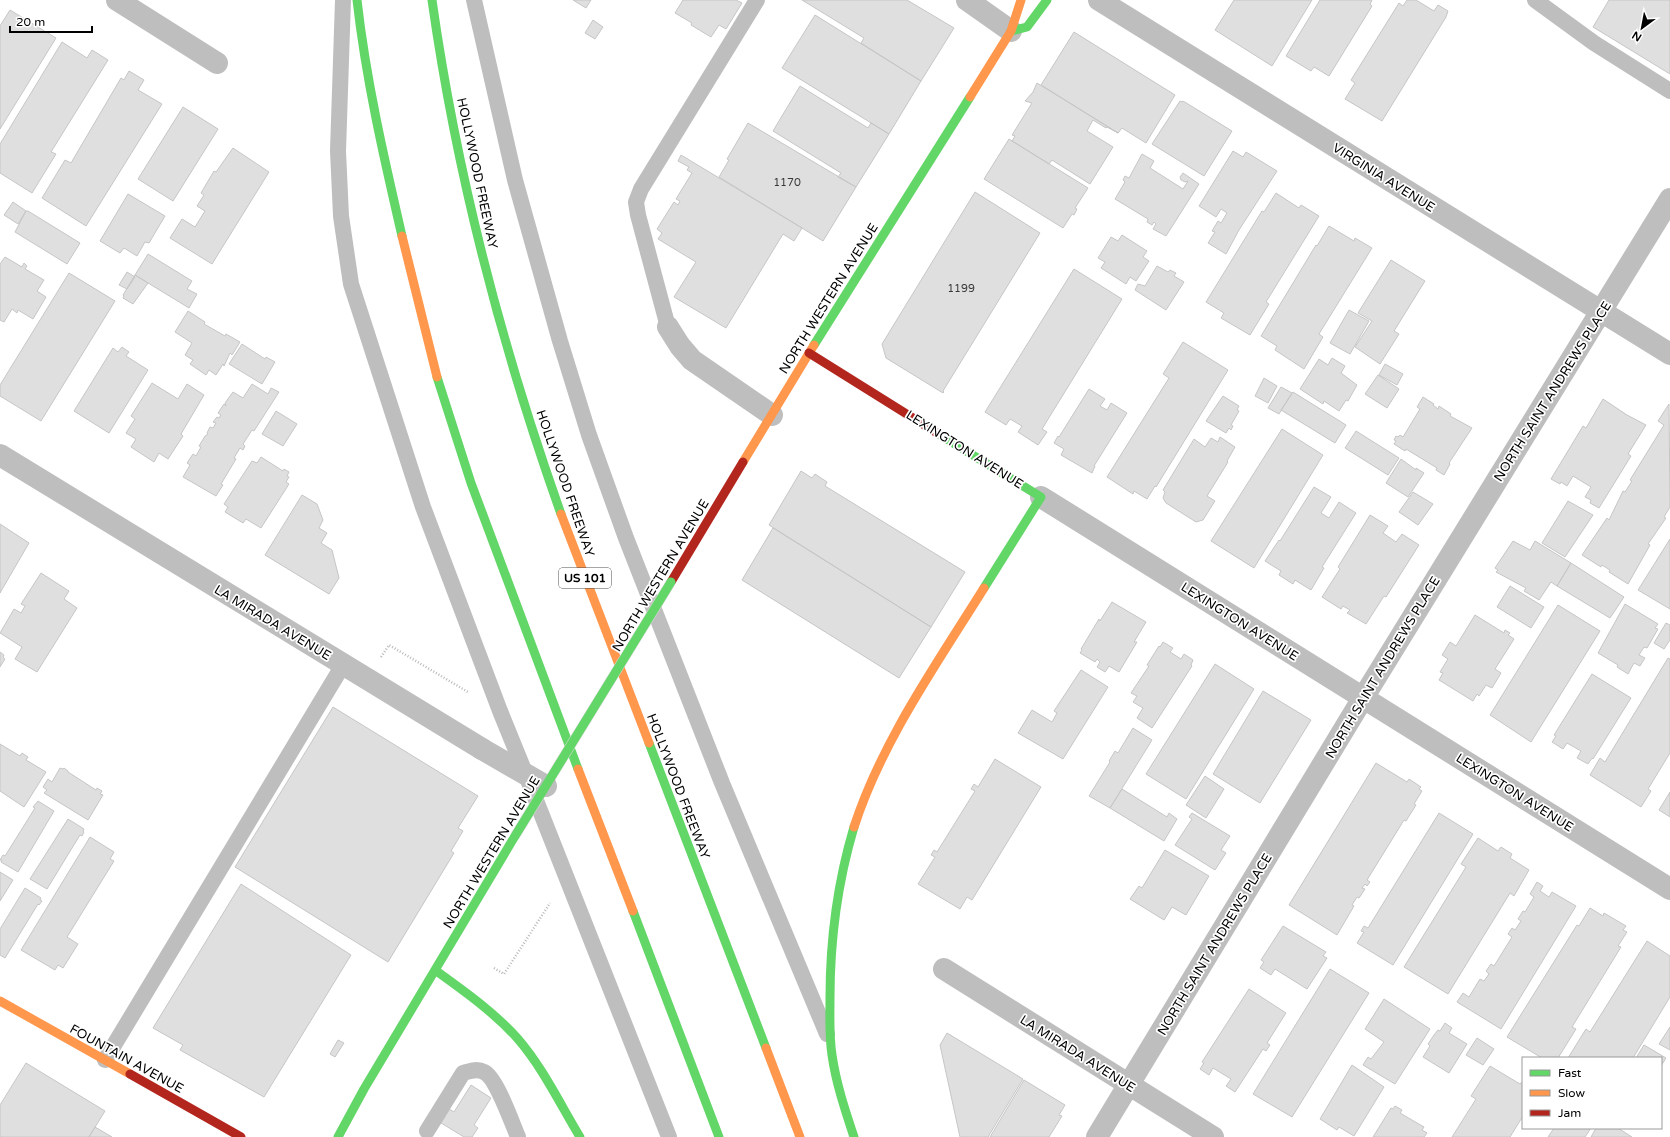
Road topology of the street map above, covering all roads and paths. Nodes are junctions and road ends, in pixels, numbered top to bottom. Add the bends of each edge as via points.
1 (117, 0) edge
2 (343, 0) edge
3 (357, 0) edge
4 (432, 0) edge
5 (474, 0) edge
6 (757, 0) edge
7 (967, 0) edge
8 (1021, 0) edge
9 (1047, 0) edge
10 (1099, 0) edge
11 (1535, 0) edge
12 (1011, 31) junction
13 (217, 63) dead end
14 (1670, 91) edge
15 (1670, 199) edge
16 (1601, 311) junction
17 (668, 327) joint
18 (809, 352) junction
19 (1670, 354) edge
20 (772, 415) junction
21 (0, 455) edge
22 (1041, 497) junction
23 (389, 645) dead end
24 (343, 664) junction
25 (1363, 698) junction
26 (500, 711) junction
27 (546, 786) junction
28 (1670, 888) edge
29 (550, 903) dead end
30 (494, 968) dead end
31 (944, 969) dead end
32 (436, 970) junction
33 (0, 1001) edge
34 (830, 1041) junction
35 (105, 1060) junction
36 (1129, 1085) junction
37 (427, 1131) dead end
38 (241, 1137) edge
39 (338, 1137) edge
40 (518, 1137) edge
41 (580, 1137) edge
42 (669, 1137) edge
43 (719, 1137) edge
44 (800, 1137) edge
45 (854, 1137) edge
46 (1097, 1137) edge
47 (1213, 1137) edge

1 - 13 street
2 - 26 lane via 338,151 341,216 351,284 423,507
3 - 43 main road via 381,144 436,374 512,598
4 - 44 main road, HOLLYWOOD FREEWAY / US 101 via 454,133 508,353 581,567
5 - 34 lane via 515,180 589,435 626,538 722,783
6 - 17 lane via 641,189 636,202
7 - 12 street
8 - 12 main road, NORTH WESTERN AVENUE
9 - 12 main road via 1027,27
10 - 16 street, VIRGINIA AVENUE
11 - 14 lane via 1594,43
12 - 18 main road, NORTH WESTERN AVENUE
15 - 16 street, NORTH SAINT ANDREWS PLACE
16 - 19 street, VIRGINIA AVENUE
16 - 25 street, NORTH SAINT ANDREWS PLACE
17 - 20 street via 692,360
18 - 20 main road, NORTH WESTERN AVENUE
18 - 22 main road, LEXINGTON AVENUE
20 - 27 main road, NORTH WESTERN AVENUE, bridge
21 - 24 street, LA MIRADA AVENUE
22 - 25 street, LEXINGTON AVENUE
22 - 34 main road via 930,674 875,773 859,812 838,890 832,931
23 - 26 path
24 - 27 street, LA MIRADA AVENUE, bridge
24 - 35 lane
25 - 28 street, LEXINGTON AVENUE
25 - 36 street, NORTH SAINT ANDREWS PLACE
26 - 42 lane
27 - 32 main road, NORTH WESTERN AVENUE, bridge
29 - 30 path via 504,974
31 - 36 street, LA MIRADA AVENUE
32 - 39 main road, NORTH WESTERN AVENUE
32 - 41 main road via 497,1017 518,1039
33 - 35 main road, FOUNTAIN AVENUE
34 - 45 main road via 835,1074
35 - 38 main road, FOUNTAIN AVENUE
36 - 46 street, NORTH SAINT ANDREWS PLACE
36 - 47 street, LA MIRADA AVENUE
37 - 40 lane via 463,1073 473,1070 484,1071 493,1078

